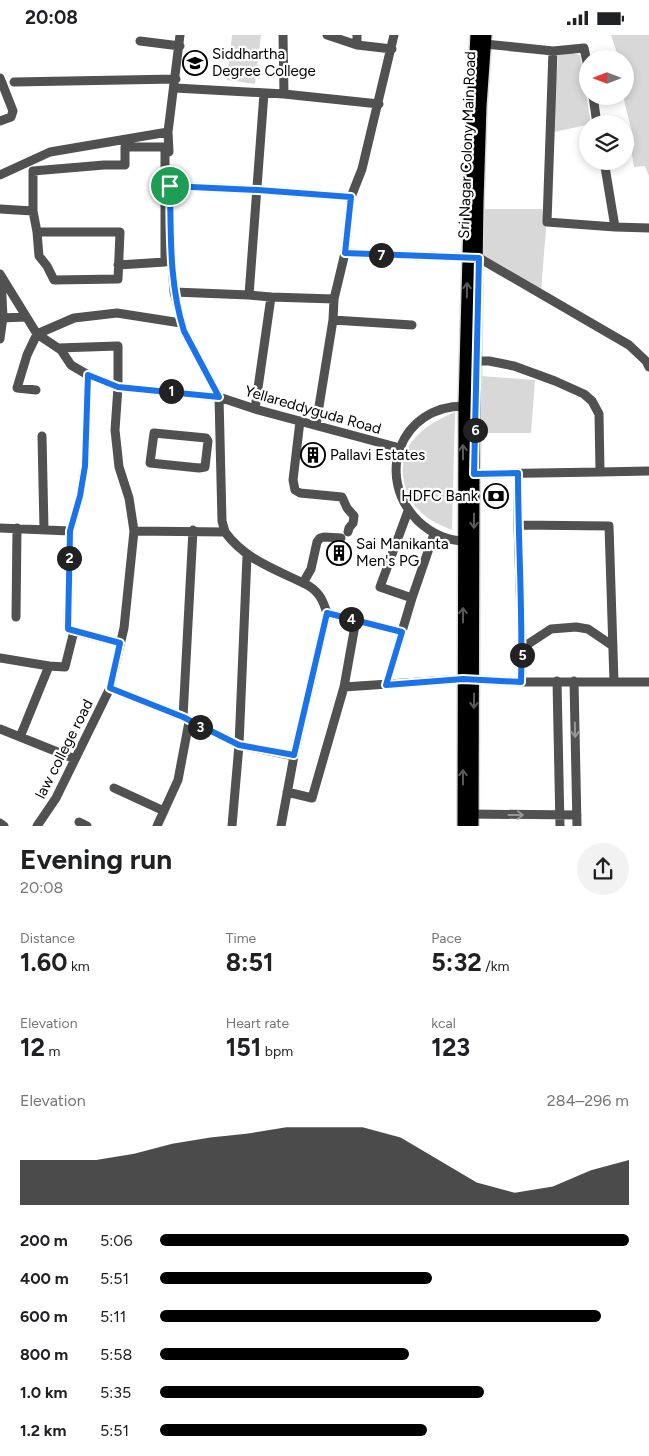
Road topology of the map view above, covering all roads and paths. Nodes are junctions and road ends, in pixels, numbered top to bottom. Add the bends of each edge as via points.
1 (180, 35) edge
2 (283, 35) edge
3 (327, 35) edge
4 (394, 35) edge
5 (476, 35) edge
6 (357, 40) edge
7 (486, 40) edge
8 (140, 41) dead end
9 (180, 46) junction
10 (392, 49) junction
11 (585, 50) edge
12 (553, 51) junction
13 (0, 78) edge
14 (14, 82) dead end
15 (175, 84) junction
16 (264, 93) junction
17 (284, 94) junction
18 (378, 104) junction
19 (0, 121) edge
20 (168, 132) junction
21 (606, 170) edge
22 (0, 175) edge
23 (170, 186) junction
24 (258, 190) junction
25 (351, 197) junction
26 (0, 209) edge
27 (33, 211) junction
28 (615, 227) junction
29 (649, 228) edge
30 (37, 232) junction
31 (345, 253) junction
32 (473, 258) junction
33 (118, 265) junction
34 (0, 274) edge
35 (174, 292) junction
36 (249, 295) junction
37 (271, 297) junction
38 (334, 299) junction
39 (2, 317) edge
40 (26, 317) junction
41 (334, 319) junction
42 (181, 323) junction
43 (412, 325) dead end
44 (37, 334) junction
45 (0, 339) edge
46 (58, 348) junction
47 (476, 361) junction
48 (649, 367) edge
49 (88, 375) junction
50 (118, 387) junction
51 (36, 390) dead end
52 (219, 397) junction
53 (464, 406) junction
54 (255, 409) junction
55 (300, 421) junction
56 (316, 425) junction
57 (42, 436) dead end
58 (220, 443) junction
59 (208, 444) junction
60 (400, 448) junction
61 (206, 458) junction
62 (221, 459) junction
63 (84, 471) joint
64 (649, 471) edge
65 (600, 472) junction
66 (518, 473) junction
67 (474, 474) junction
68 (408, 511) junction
69 (518, 525) junction
70 (0, 527) edge
71 (17, 528) junction
72 (44, 529) junction
73 (193, 530) junction
74 (70, 531) junction
75 (134, 531) junction
76 (225, 532) junction
77 (434, 534) junction
78 (469, 541) junction
79 (247, 556) junction
80 (303, 583) junction
81 (412, 598) junction
82 (327, 613) junction
83 (16, 617) dead end
84 (356, 620) junction
85 (74, 631) junction
86 (402, 632) junction
87 (120, 643) junction
88 (614, 646) junction
89 (522, 648) junction
90 (0, 658) edge
91 (49, 666) junction
92 (469, 680) junction
93 (557, 681) junction
94 (574, 681) junction
95 (521, 682) junction
96 (614, 682) junction
97 (649, 682) edge
98 (386, 685) junction
99 (344, 687) junction
100 (110, 688) junction
101 (186, 719) junction
102 (0, 729) edge
103 (20, 737) junction
104 (239, 745) junction
105 (294, 755) junction
106 (75, 759) junction
107 (114, 788) dead end
108 (287, 792) junction
109 (164, 811) junction
110 (560, 815) junction
111 (577, 815) junction
112 (468, 820) edge
113 (0, 823) edge
114 (4, 826) edge
115 (37, 826) edge
116 (158, 826) edge
117 (232, 826) edge
118 (282, 826) edge
119 (560, 826) edge
120 (577, 826) edge

1 - 9 street
2 - 17 street
3 - 6 street
4 - 10 street
5 - 32 main road, Sri Nagar Colony Main Road via 472,109
6 - 10 street
7 - 12 street
7 - 32 main road, Sri Nagar Colony Main Road
8 - 9 street
9 - 15 street
10 - 18 street
11 - 12 street via 584,47
12 - 28 street via 547,222
13 - 19 street via 13,111 11,117
14 - 15 street
15 - 16 street
15 - 20 street
16 - 17 street
16 - 24 street
17 - 18 street
18 - 25 street via 362,169
20 - 22 street via 50,152
20 - 23 street
21 - 28 street
23 - 24 street
23 - 35 street
24 - 25 street
24 - 36 street
25 - 31 street
26 - 27 street
27 - 30 street
27 - 33 street via 33,171 125,165 125,147 164,147 165,263
28 - 29 street
30 - 33 street via 120,232
30 - 33 street via 40,256 54,279 118,279
31 - 32 street
31 - 38 street
32 - 47 main road, Sri Nagar Colony Main Road
32 - 48 street via 629,345
53 -> 32 main road, Sri Nagar Colony Main Road
34 - 39 street
34 - 40 street, Yellareddyguda Road
35 - 36 street
35 - 42 street
36 - 37 street
37 - 38 street
37 - 54 street
38 - 41 street
39 - 40 street
39 - 45 street
40 - 44 street, Yellareddyguda Road
41 - 43 street
41 - 56 street
42 - 44 street via 117,313 74,318
42 - 52 street
44 - 46 street, Yellareddyguda Road
44 - 51 street via 17,388
46 - 49 street, Yellareddyguda Road via 72,365
46 - 50 street, law college road via 118,346
47 - 65 street via 514,366 584,394 592,401 598,414
47 - 67 main road, Sri Nagar Colony Main Road
49 - 50 street, Yellareddyguda Road
49 - 63 path
50 - 52 street, Yellareddyguda Road
50 - 75 street, law college road via 115,430 119,467 129,498
52 - 54 street, Yellareddyguda Road
52 - 58 street
53 - 60 street via 441,409 423,417 407,433
78 -> 53 main road, Sri Nagar Colony Main Road
54 - 55 street, Yellareddyguda Road
55 - 56 street, Yellareddyguda Road
55 - 80 street via 293,479 295,490 342,497 354,516 354,523 344,535 320,538 311,569
56 - 60 street, Yellareddyguda Road
57 - 72 street
58 - 59 street
58 - 62 street
59 - 61 street
59 - 61 street via 206,438 154,433 150,462 204,468
60 - 68 street via 396,480
61 - 62 street
62 - 76 street
63 - 74 street
64 - 65 street
65 - 66 street
66 - 67 street
66 - 69 street
67 -> 78 main road, Sri Nagar Colony Main Road
68 - 77 street
68 - 81 street via 380,587
69 - 88 street via 609,526
69 - 89 street
70 - 71 street
71 - 72 street
71 - 83 street
72 - 74 street
73 - 75 street
73 - 76 street
73 - 101 street
74 - 85 street via 68,629
75 - 87 street, law college road
76 - 79 street
77 - 78 street
77 - 81 street
78 - 92 main road, Sri Nagar Colony Main Road
79 - 80 street
79 - 104 street
80 - 82 street via 316,591
81 - 86 street
82 - 84 street
82 - 105 street
84 - 86 street
84 - 99 street
85 - 87 street
85 - 91 street via 65,667
86 - 98 street
87 - 100 street, law college road
88 - 89 street via 588,629 576,627 551,629
88 - 96 street
89 - 95 street
90 - 91 street
91 - 103 street
92 - 95 street
92 - 98 street
92 - 112 main road, Sri Nagar Colony Main Road
93 - 94 street
93 - 95 street
93 - 110 street
94 - 96 street
94 -> 111 street
96 - 97 street
98 - 99 street
99 - 108 street via 312,798
100 - 101 street
100 - 106 street, law college road
101 - 104 street
101 - 109 street via 179,777
102 - 103 street
103 - 106 street
104 - 105 street
104 - 117 street
105 - 108 street
106 - 115 street, law college road via 56,798
107 - 109 street
108 - 118 street
109 - 116 street
110 - 111 street
112 -> 110 street
110 - 119 street
111 - 120 street
113 - 114 street

